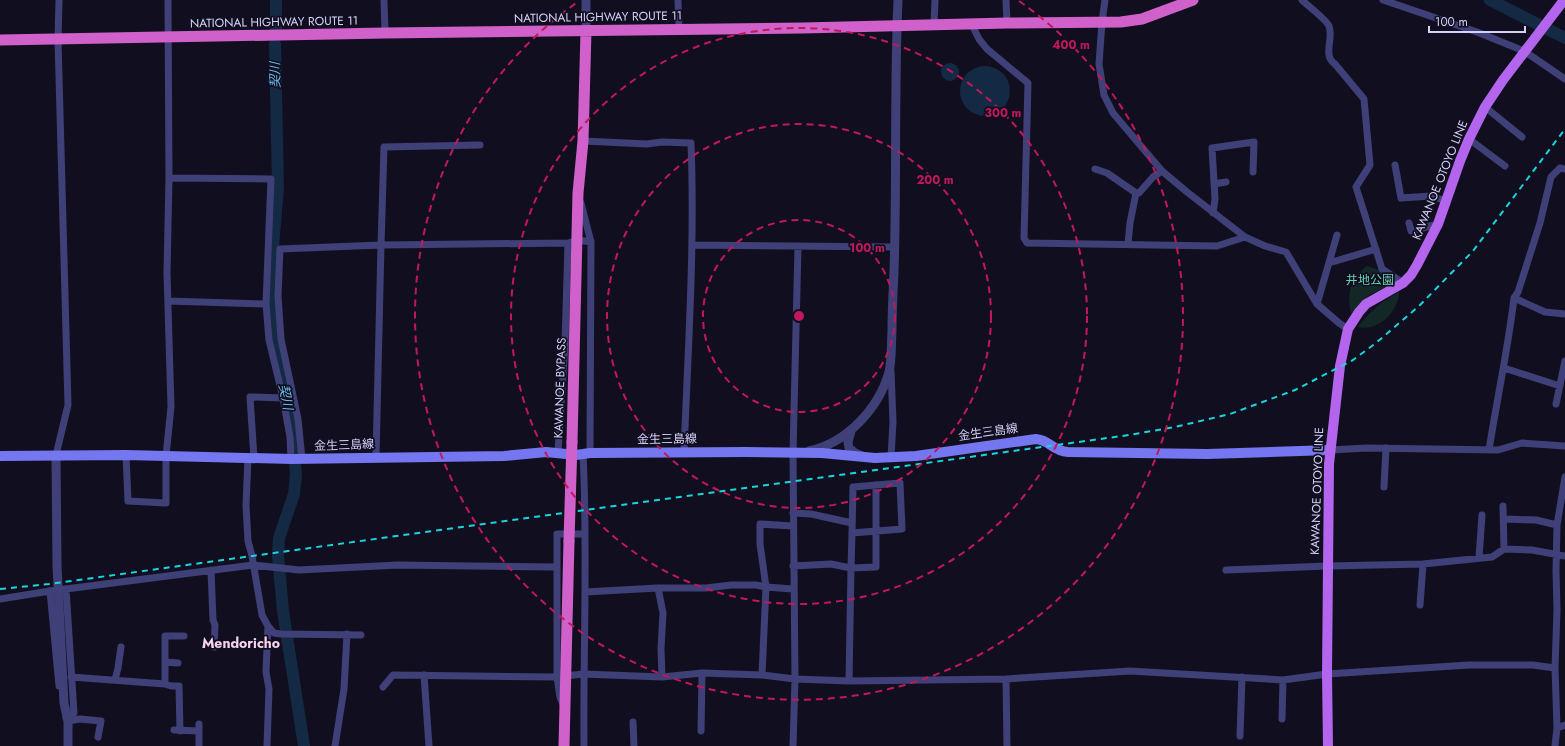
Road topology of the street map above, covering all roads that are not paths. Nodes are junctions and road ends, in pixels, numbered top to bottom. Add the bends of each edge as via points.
1 (59, 0) edge
2 (168, 0) edge
3 (384, 0) edge
4 (586, 0) edge
5 (678, 0) edge
6 (898, 0) edge
7 (935, 0) edge
8 (1006, 0) edge
9 (1105, 0) edge
10 (1193, 0) edge
11 (1302, 0) edge
12 (1383, 0) edge
13 (1563, 1) edge
14 (1102, 22) junction
15 (971, 23) junction
16 (1007, 23) junction
17 (934, 24) junction
18 (897, 25) junction
19 (679, 29) junction
20 (586, 31) junction
21 (385, 33) junction
22 (167, 37) junction
23 (0, 40) edge
24 (58, 40) junction
25 (1524, 51) junction
26 (1565, 79) edge
27 (1485, 107) junction
28 (1522, 137) dead end
29 (1469, 139) junction
30 (583, 141) junction
31 (480, 145) dead end
32 (1395, 165) dead end
33 (1505, 166) dead end
34 (1095, 169) dead end
35 (1565, 169) edge
36 (1162, 171) junction
37 (1253, 172) dead end
38 (169, 178) junction
39 (1226, 182) dead end
40 (1214, 184) junction
41 (1136, 192) junction
42 (578, 193) junction
43 (1446, 201) junction
44 (1213, 213) junction
45 (1409, 222) dead end
46 (1438, 224) junction
47 (1337, 235) dead end
48 (1245, 237) junction
49 (573, 242) junction
50 (591, 242) junction
51 (1128, 244) junction
52 (382, 245) junction
53 (692, 245) junction
54 (798, 246) junction
55 (895, 247) junction
56 (1376, 249) junction
57 (1329, 263) junction
58 (1403, 283) junction
59 (1514, 298) junction
60 (168, 301) junction
61 (266, 304) junction
62 (1317, 304) junction
63 (1565, 314) edge
64 (1348, 329) junction
65 (890, 359) junction
66 (1565, 361) edge
67 (1504, 368) junction
68 (1560, 386) junction
69 (283, 398) junction
70 (1556, 404) dead end
71 (851, 431) junction
72 (840, 438) junction
73 (1565, 446) edge
74 (1386, 448) junction
75 (1330, 450) junction
76 (1489, 450) junction
77 (558, 452) junction
78 (684, 452) junction
79 (795, 453) junction
80 (586, 454) junction
81 (844, 454) junction
82 (56, 455) junction
83 (126, 455) junction
84 (0, 456) edge
85 (166, 456) junction
86 (376, 457) junction
87 (864, 457) junction
88 (891, 457) junction
89 (251, 458) junction
90 (296, 459) junction
91 (1565, 477) edge
92 (876, 485) junction
93 (1384, 487) dead end
94 (1503, 506) dead end
95 (793, 513) junction
96 (1482, 515) dead end
97 (1504, 519) junction
98 (852, 524) junction
99 (1558, 525) junction
100 (793, 526) junction
101 (876, 531) junction
102 (585, 534) junction
103 (852, 534) junction
104 (1504, 549) junction
105 (1556, 554) junction
106 (1565, 556) edge
107 (1479, 558) junction
108 (253, 564) junction
109 (1423, 564) junction
110 (793, 566) junction
111 (1328, 566) junction
112 (557, 568) junction
113 (851, 568) junction
114 (211, 570) junction
115 (1226, 570) dead end
116 (766, 587) junction
117 (658, 588) junction
118 (66, 589) junction
119 (793, 589) junction
120 (50, 591) junction
121 (585, 592) junction
122 (0, 599) edge
123 (1420, 605) dead end
124 (268, 626) junction
125 (347, 634) junction
126 (360, 634) dead end
127 (184, 636) dead end
128 (121, 647) dead end
129 (214, 647) dead end
130 (165, 662) junction
131 (178, 663) dead end
132 (1555, 668) junction
133 (702, 673) junction
134 (424, 674) junction
135 (583, 674) junction
136 (1327, 674) junction
137 (762, 675) junction
138 (71, 677) junction
139 (561, 677) junction
140 (662, 677) junction
141 (1242, 677) junction
142 (795, 679) junction
143 (1006, 679) junction
144 (115, 680) junction
145 (1282, 680) junction
146 (849, 681) junction
147 (165, 684) junction
148 (383, 687) dead end
149 (1282, 719) dead end
150 (68, 721) junction
151 (634, 722) dead end
152 (1565, 725) edge
153 (1556, 728) junction
154 (701, 731) dead end
155 (1240, 736) dead end
156 (98, 737) dead end
157 (68, 746) edge
158 (199, 746) edge
159 (267, 746) edge
160 (335, 746) edge
161 (428, 746) edge
162 (564, 746) edge
163 (584, 746) edge
164 (634, 746) edge
165 (793, 746) edge
166 (1007, 746) edge
167 (1328, 746) edge
168 (1555, 746) edge

1 - 24 street
2 - 22 street
3 - 21 street
4 - 20 street
5 - 19 street
6 - 18 street
7 - 17 street
8 - 16 street
9 - 14 street
10 - 14 highway, NATIONAL HIGHWAY ROUTE 11 via 1142,19
11 - 56 street via 1327,23 1330,28 1331,61 1364,100 1370,165 1356,187
12 - 25 street
13 - 25 main road, KAWANOE OTOYO LINE
14 - 16 highway, NATIONAL HIGHWAY ROUTE 11
14 - 36 street via 1099,64 1106,100 1113,113
15 - 16 highway, NATIONAL HIGHWAY ROUTE 11
15 - 17 highway, NATIONAL HIGHWAY ROUTE 11
15 - 51 street via 987,49 1028,83 1024,238 1028,243
17 - 18 highway, NATIONAL HIGHWAY ROUTE 11
18 - 19 highway, NATIONAL HIGHWAY ROUTE 11
18 - 55 street
19 - 20 highway, NATIONAL HIGHWAY ROUTE 11
20 - 21 highway, NATIONAL HIGHWAY ROUTE 11
20 - 30 highway, KAWANOE BYPASS
21 - 22 highway, NATIONAL HIGHWAY ROUTE 11
22 - 24 highway, NATIONAL HIGHWAY ROUTE 11
22 - 38 street
23 - 24 highway, NATIONAL HIGHWAY ROUTE 11
24 - 82 street via 68,405
25 - 26 street
25 - 27 main road, KAWANOE OTOYO LINE
27 - 28 street
27 - 29 main road, KAWANOE OTOYO LINE
29 - 33 street
29 - 43 main road, KAWANOE OTOYO LINE
30 - 42 highway, KAWANOE BYPASS
30 - 53 street via 691,143
31 - 52 street via 384,147
32 - 43 street via 1401,198 1431,196
34 - 41 street via 1107,173
35 - 59 street via 1560,168 1551,177 1540,223
36 - 41 street via 1139,193
36 - 44 street
37 - 40 street via 1254,142 1212,148
38 - 60 street
38 - 61 street via 271,179
39 - 40 street
40 - 44 street
41 - 51 street
42 - 49 highway, KAWANOE BYPASS
42 - 50 street
43 - 46 main road, KAWANOE OTOYO LINE
44 - 48 street
45 - 46 street via 1411,231
46 - 58 main road, KAWANOE OTOYO LINE via 1417,266
47 - 57 street
48 - 51 street via 1217,246
48 - 62 street via 1286,252
49 - 50 street
49 - 52 street
49 - 77 street
49 - 139 highway, KAWANOE BYPASS, bridge via 572,442
50 - 80 street
52 - 86 street
52 - 90 street via 280,249 278,296 281,339 298,419
53 - 54 street
53 - 78 street
54 - 55 street
54 - 79 street
55 - 65 street
56 - 57 street
56 - 58 street via 1382,269
57 - 62 street
58 - 64 main road, KAWANOE OTOYO LINE via 1366,304
59 - 63 street via 1545,312
59 - 67 street
60 - 61 street
60 - 85 street via 171,407
61 - 69 street via 269,340
62 - 64 street
64 - 75 main road, KAWANOE OTOYO LINE via 1340,366
65 - 71 street via 889,371 873,406
65 - 88 street via 893,422
66 - 68 street
67 - 68 street
67 - 76 street
68 - 70 street
69 - 89 street via 250,397
69 - 90 street
71 - 72 street
71 - 87 street via 849,448
72 - 79 street via 816,450
72 - 81 street via 839,449
73 - 76 street via 1522,443
74 - 75 street
74 - 76 street
74 - 93 street
75 - 88 main road, 金生三島線 via 1207,454 1068,452 1057,450 1046,441 1036,439 916,456
75 - 111 main road, KAWANOE OTOYO LINE
77 - 80 main road, 金生三島線
77 - 86 main road, 金生三島線 via 504,456
78 - 79 main road, 金生三島線
78 - 80 main road, 金生三島線
79 - 81 main road, 金生三島線
79 - 95 street
80 - 102 street
81 - 87 main road, 金生三島線
82 - 83 main road, 金生三島線
82 - 84 main road, 金生三島線
82 - 150 street via 57,566 64,703
83 - 85 main road, 金生三島線
83 - 85 street via 128,501 166,503
85 - 89 main road, 金生三島線
86 - 90 main road, 金生三島線
87 - 88 main road, 金生三島線
89 - 90 main road, 金生三島線
89 - 108 street via 246,505 248,541
91 - 99 street
92 - 98 street via 853,488
92 - 101 street
92 - 101 street via 900,483 902,529
94 - 97 street
95 - 98 street via 811,514
95 - 100 street
96 - 107 street
97 - 99 street via 1536,520
97 - 104 street
98 - 103 street
99 - 105 street
100 - 110 street
100 - 116 street via 760,524
101 - 103 street
101 - 113 street via 876,567
102 - 112 street via 557,534
102 - 121 street
103 - 113 street
104 - 105 street
104 - 107 street via 1492,557
105 - 106 street
105 - 132 street via 1558,610
107 - 109 street
108 - 112 street via 299,570 398,565
108 - 114 street
108 - 124 street via 262,615
109 - 111 street
109 - 123 street
110 - 113 street via 831,564
110 - 119 street
111 - 115 street
111 - 136 main road, KAWANOE OTOYO LINE
112 - 139 street
113 - 146 street
114 - 118 street
114 - 129 street
116 - 117 street via 731,585
116 - 119 street
116 - 137 street
117 - 121 street
117 - 140 street via 664,613
118 - 120 street, bridge
118 - 138 street
119 - 142 street
120 - 122 street
120 - 150 street via 62,713
121 - 135 street
124 - 125 street via 274,633 281,634
124 - 159 street
125 - 126 street
125 - 160 street via 344,689
127 - 130 street via 165,636
128 - 144 street
130 - 131 street
130 - 147 street
132 - 136 street via 1469,665
132 - 153 street
133 - 137 street
133 - 140 street
133 - 154 street
134 - 139 street
134 - 148 street via 393,675
134 - 161 street
135 - 139 street
135 - 140 street
135 - 163 street
136 - 145 street
136 - 167 main road, KAWANOE OTOYO LINE
137 - 142 street
138 - 144 street
138 - 150 street via 74,713
139 - 162 highway, KAWANOE BYPASS via 565,708
141 - 143 street via 1130,671
141 - 145 street
141 - 155 street
142 - 146 street
142 - 165 street
143 - 146 street
143 - 166 street
144 - 147 street
145 - 149 street
147 - 158 street via 179,686 177,730 199,728
150 - 156 street via 101,721
150 - 157 street
151 - 164 street
152 - 153 street
153 - 168 street

